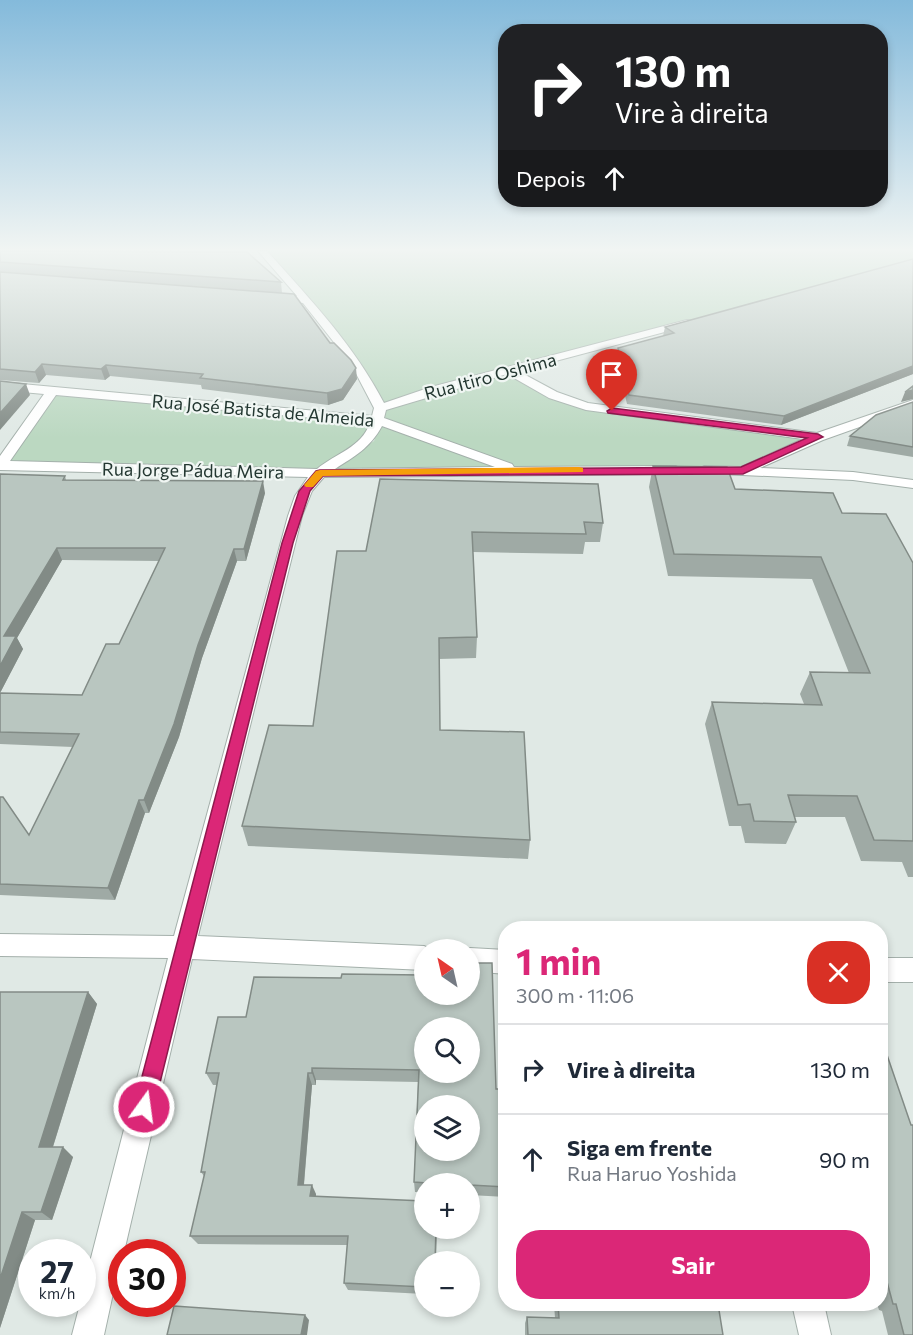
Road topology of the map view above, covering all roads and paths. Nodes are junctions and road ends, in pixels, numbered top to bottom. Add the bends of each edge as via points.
1 (316, 313) edge
2 (702, 319) edge
3 (508, 371) junction
4 (0, 386) edge
5 (52, 391) junction
6 (913, 404) edge
7 (379, 414) junction
8 (818, 437) junction
9 (0, 466) edge
10 (518, 471) junction
11 (743, 471) junction
12 (320, 473) junction
13 (913, 484) edge
14 (0, 945) edge
15 (183, 947) junction
16 (414, 958) edge
17 (480, 961) edge
18 (498, 962) edge
19 (888, 970) edge
20 (913, 970) edge
21 (810, 1311) edge
22 (88, 1335) edge
23 (815, 1335) edge

1 - 7 street via 366,378
2 - 3 street, Rua Itiro Oshima
3 - 7 street, Rua Itiro Oshima
3 - 8 street via 553,395 586,406
4 - 5 street, Rua José Batista de Almeida
5 - 7 street, Rua José Batista de Almeida
5 - 9 street
6 - 8 street
7 - 10 street, Rua José Batista de Almeida
7 - 12 street via 367,443
8 - 11 street
9 - 12 street, Rua Jorge Pádua Meira
10 - 11 street, Rua Jorge Pádua Meira
10 - 12 street, Rua Jorge Pádua Meira
11 - 13 street, Rua Jorge Pádua Meira via 853,476
12 - 15 street via 305,491 288,543
14 - 15 street
15 - 16 street
15 - 22 street
17 - 18 street
19 - 20 street
21 - 23 street

